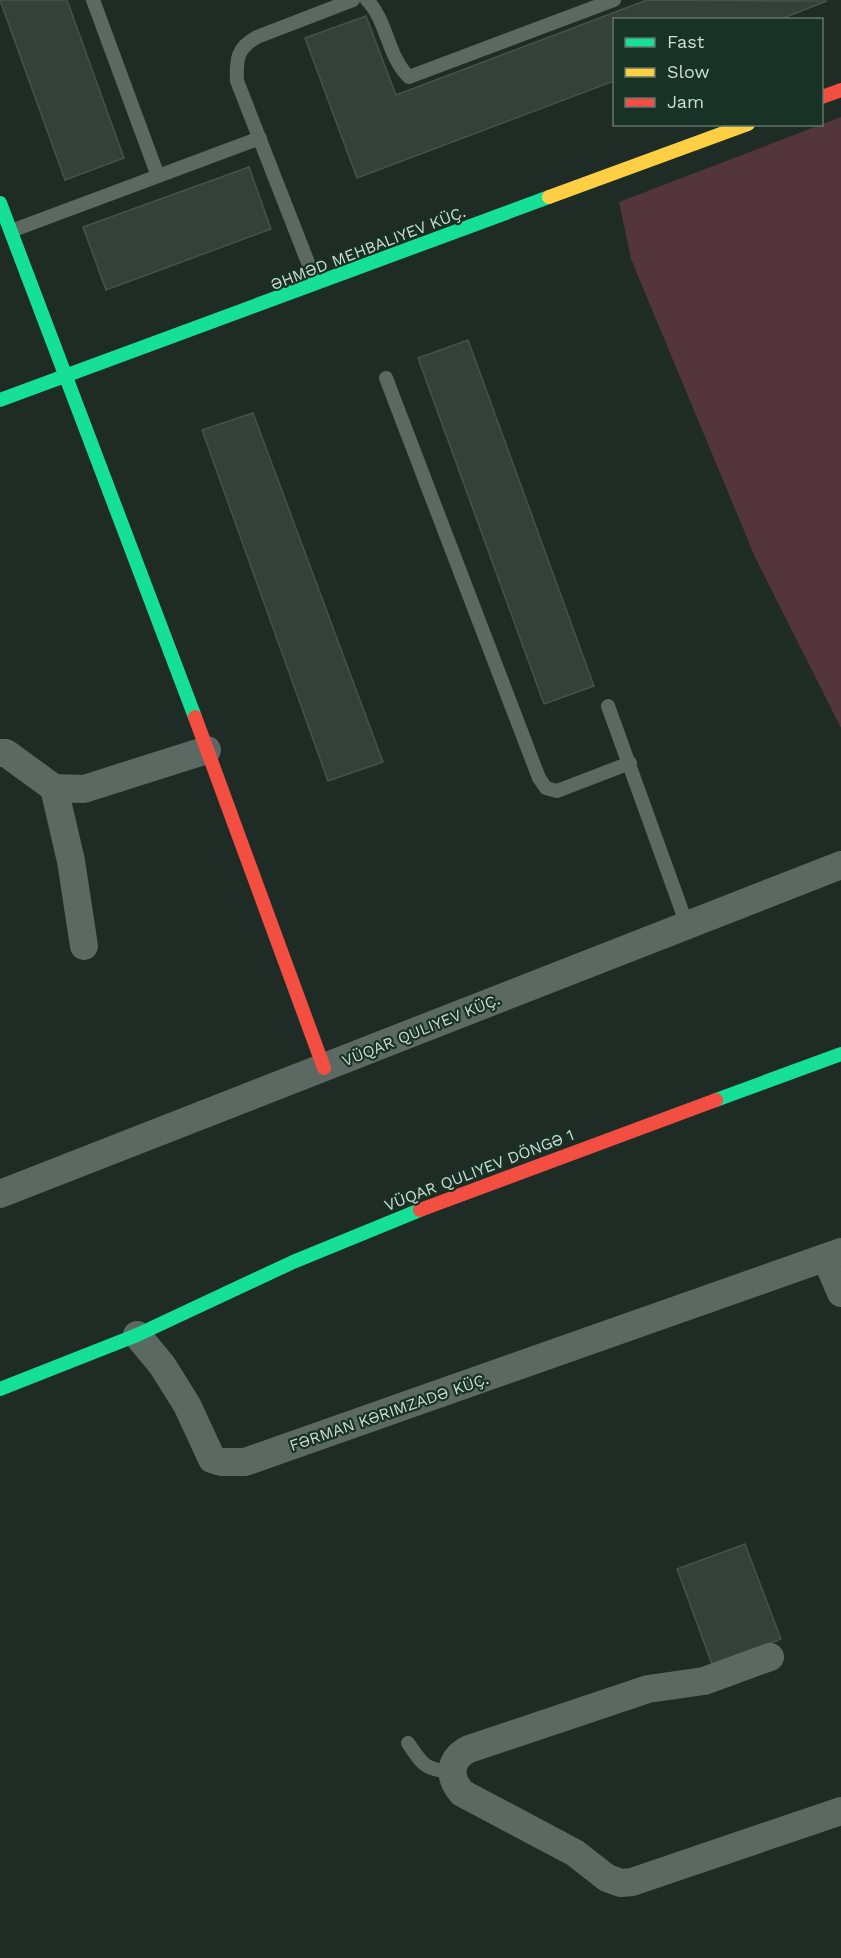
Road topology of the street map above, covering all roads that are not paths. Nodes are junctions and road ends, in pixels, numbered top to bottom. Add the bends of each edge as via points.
1 (93, 0) edge
2 (353, 0) edge
3 (368, 0) edge
4 (614, 0) edge
5 (841, 90) edge
6 (823, 97) edge
7 (743, 126) edge
8 (260, 138) junction
9 (158, 176) junction
10 (0, 203) edge
11 (11, 231) junction
12 (316, 285) junction
13 (65, 376) junction
14 (386, 378) dead end
15 (0, 400) edge
16 (608, 705) dead end
17 (207, 750) junction
18 (0, 753) edge
19 (630, 763) junction
20 (54, 788) junction
21 (841, 865) edge
22 (687, 925) junction
23 (84, 946) dead end
24 (841, 1054) edge
25 (324, 1068) junction
26 (0, 1194) edge
27 (834, 1255) edge
28 (841, 1293) edge
29 (137, 1335) junction
30 (0, 1389) edge
31 (770, 1657) dead end
32 (408, 1743) dead end
33 (451, 1772) junction
34 (841, 1811) edge

1 - 9 lane
2 - 8 lane via 242,45 236,59 237,81
3 - 4 lane via 378,11 399,68 409,76
5 - 6 street
7 - 12 street
8 - 9 lane
8 - 12 lane
9 - 11 lane
10 - 11 street
11 - 13 street
12 - 13 street
13 - 15 street
13 - 17 street
14 - 19 lane via 539,778 546,788 557,791
16 - 19 lane
17 - 20 street via 84,789
17 - 25 street
18 - 20 street via 6,753
19 - 22 lane
20 - 23 street via 71,861
21 - 22 street, VÜQAR QULIYEV KÜÇ.
22 - 25 street, VÜQAR QULIYEV KÜÇ.
24 - 29 street, VÜQAR QULIYEV DÖNGƏ 1 via 472,1188 293,1262
25 - 26 street, VÜQAR QULIYEV KÜÇ.
27 - 28 street
27 - 29 street, FƏRMAN KƏRIMZADƏ KÜÇ. via 245,1462 212,1459 187,1405
29 - 30 street
31 - 33 street via 704,1681 648,1689 469,1749 457,1758
32 - 33 lane via 429,1770
33 - 34 street via 454,1784 462,1792 534,1829 621,1883

